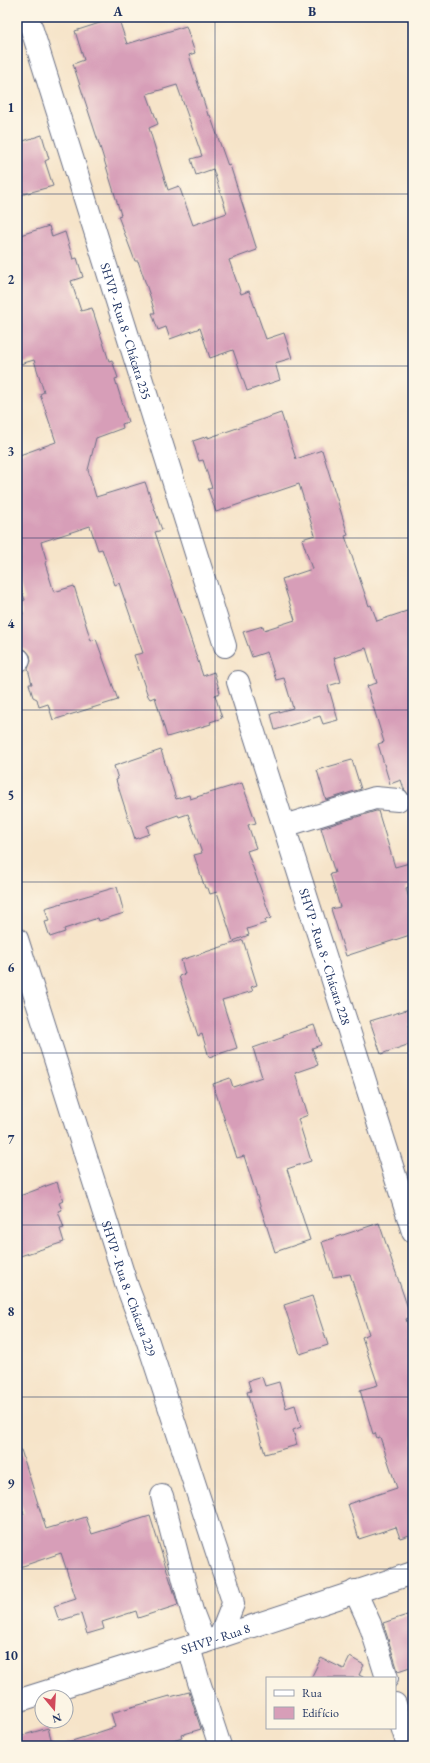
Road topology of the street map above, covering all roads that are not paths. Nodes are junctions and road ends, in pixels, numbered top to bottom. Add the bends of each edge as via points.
1 (28, 17) edge
2 (225, 646) dead end
3 (238, 682) dead end
4 (398, 800) dead end
5 (284, 826) junction
6 (17, 939) edge
7 (413, 1232) edge
8 (162, 1496) dead end
9 (413, 1573) edge
10 (355, 1591) junction
11 (204, 1642) junction
12 (387, 1677) edge
13 (17, 1701) edge
14 (396, 1707) edge
15 (220, 1746) edge
16 (408, 1746) edge

1 - 2 street, SHVP - Rua 8 - Chácara 235
3 - 5 street, SHVP - Rua 8 - Chácara 228
4 - 5 street via 375,798
5 - 7 street, SHVP - Rua 8 - Chácara 228
6 - 11 street, SHVP - Rua 8 - Chácara 229 via 127,1286 147,1339 232,1598 233,1604
8 - 11 street via 192,1611
9 - 10 street, SHVP - Rua 8
10 - 11 street, SHVP - Rua 8
10 - 12 street via 370,1624
11 - 13 street, SHVP - Rua 8
11 - 15 street via 198,1679
14 - 16 street

